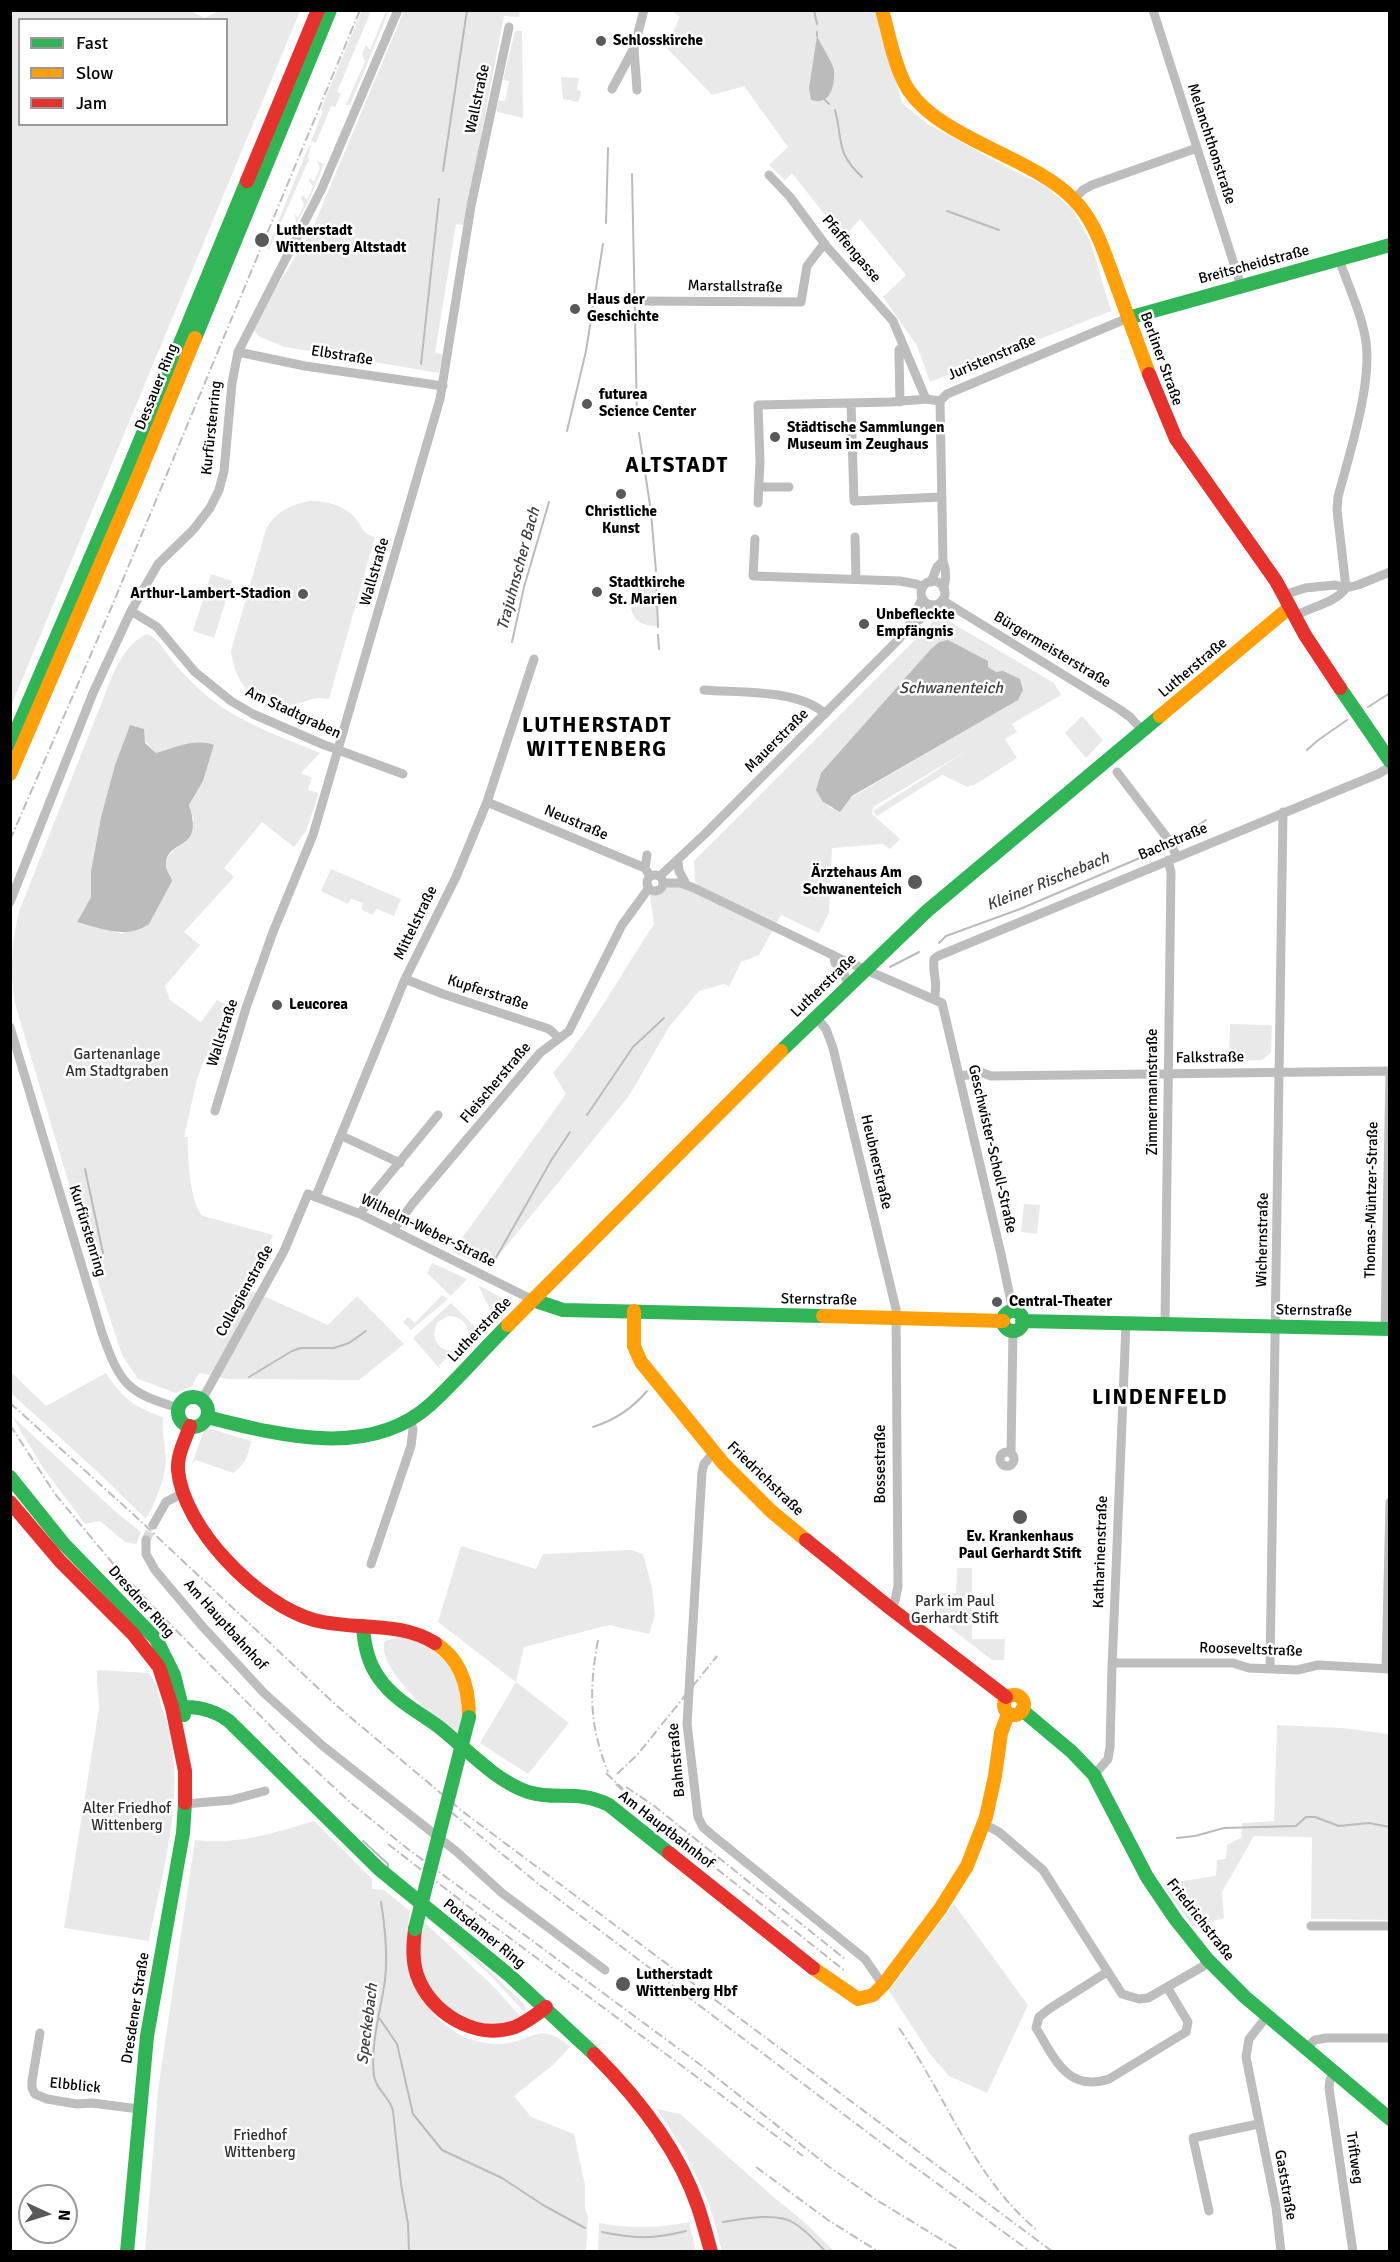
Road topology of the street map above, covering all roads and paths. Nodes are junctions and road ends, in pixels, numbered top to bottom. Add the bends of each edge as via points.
1 (318, 10) edge
2 (330, 10) edge
3 (398, 10) edge
4 (644, 10) edge
5 (882, 10) edge
6 (1152, 10) edge
7 (508, 27) dead end
8 (634, 48) junction
9 (612, 89) dead end
10 (638, 90) dead end
11 (1197, 148) junction
12 (769, 175) dead end
13 (1074, 198) junction
14 (824, 244) junction
15 (1389, 245) edge
16 (1339, 259) junction
17 (1241, 286) junction
18 (641, 301) dead end
19 (1128, 318) junction
20 (903, 346) junction
21 (238, 352) junction
22 (442, 386) junction
23 (926, 399) junction
24 (940, 401) junction
25 (900, 402) junction
26 (851, 403) junction
27 (789, 487) dead end
28 (759, 488) junction
29 (942, 497) junction
30 (758, 503) dead end
31 (855, 537) dead end
32 (755, 539) dead end
33 (943, 561) junction
34 (1389, 572) edge
35 (856, 579) junction
36 (932, 582) junction
37 (923, 587) junction
38 (943, 588) junction
39 (1346, 588) junction
40 (922, 599) junction
41 (942, 600) junction
42 (931, 605) junction
43 (1289, 606) junction
44 (131, 610) junction
45 (912, 623) junction
46 (534, 659) dead end
47 (704, 690) dead end
48 (825, 714) junction
49 (1142, 730) junction
50 (10, 745) edge
51 (339, 751) junction
52 (1389, 761) edge
53 (1389, 767) edge
54 (1117, 772) dead end
55 (10, 774) edge
56 (403, 774) dead end
57 (487, 802) junction
58 (1283, 812) junction
59 (647, 855) dead end
60 (1173, 859) junction
61 (678, 860) junction
62 (654, 876) junction
63 (686, 884) junction
64 (649, 888) junction
65 (10, 902) edge
66 (834, 956) junction
67 (865, 970) junction
68 (405, 979) junction
69 (848, 985) junction
70 (934, 999) junction
71 (816, 1017) junction
72 (10, 1027) edge
73 (559, 1038) junction
74 (1389, 1071) edge
75 (1280, 1072) junction
76 (1169, 1073) junction
77 (960, 1076) junction
78 (215, 1111) dead end
79 (438, 1115) dead end
80 (342, 1136) junction
81 (400, 1163) junction
82 (312, 1195) junction
83 (360, 1214) junction
84 (393, 1230) junction
85 (533, 1300) junction
86 (634, 1311) junction
87 (896, 1318) junction
88 (1013, 1321) junction
89 (1126, 1323) junction
90 (1165, 1324) junction
91 (1276, 1327) junction
92 (1388, 1329) edge
93 (201, 1400) junction
94 (179, 1408) junction
95 (207, 1417) junction
96 (410, 1420) junction
97 (190, 1426) junction
98 (714, 1452) junction
99 (1011, 1452) dead end
100 (10, 1477) edge
101 (183, 1492) junction
102 (10, 1502) edge
103 (1389, 1502) edge
104 (153, 1525) tunnel mouth
105 (146, 1540) tunnel mouth
106 (371, 1564) dead end
107 (1389, 1567) edge
108 (890, 1608) junction
109 (363, 1626) junction
110 (1112, 1663) junction
111 (1270, 1668) junction
112 (1388, 1669) edge
113 (1006, 1697) junction
114 (178, 1706) junction
115 (1022, 1710) junction
116 (1008, 1714) junction
117 (185, 1771) joint
118 (1094, 1775) junction
119 (266, 1791) dead end
120 (186, 1804) junction
121 (984, 1824) junction
122 (1311, 1926) dead end
123 (1389, 1926) edge
124 (1209, 1960) junction
125 (605, 1970) dead end
126 (1107, 1972) junction
127 (883, 1985) junction
128 (1167, 1987) junction
129 (546, 2007) junction
130 (1268, 2015) junction
131 (40, 2033) dead end
132 (1389, 2038) edge
133 (1307, 2047) junction
134 (1334, 2070) junction
135 (139, 2109) junction
136 (1389, 2118) edge
137 (1258, 2124) junction
138 (1209, 2211) dead end
139 (127, 2252) edge
140 (711, 2252) edge
141 (1281, 2252) edge
142 (1353, 2252) edge

1 - 50 street, Dessauer Ring
2 - 55 street, Dessauer Ring via 123,512
3 - 21 street, Kurfürstenring via 322,188
4 - 8 street
5 - 13 street, Berliner Straße via 899,72 920,104 943,123 1053,182
6 - 11 street, Melanchthonstraße
7 - 22 street, Wallstraße via 471,206
8 - 9 street
8 - 10 street
11 - 13 street via 1092,185
11 - 17 street, Melanchthonstraße
12 - 14 street, Pfaffengasse
13 - 19 street, Berliner Straße via 1094,228
14 - 18 street, Marstallstraße via 807,266 801,302
14 - 20 street, Pfaffengasse via 893,321
15 - 16 street, Breitscheidstraße
16 - 17 street, Breitscheidstraße
16 - 39 street via 1367,353 1362,396 1338,497
17 - 19 street, Breitscheidstraße
19 - 24 street, Juristenstraße via 947,394
19 - 43 street, Berliner Straße via 1176,439 1272,575
20 - 23 street, Pfaffengasse
20 - 25 street via 898,355
21 - 22 street, Elbstraße via 315,368
21 - 44 street, Kurfürstenring via 219,490 193,530 158,564
22 - 51 street, Wallstraße
23 - 24 street, Juristenstraße
23 - 25 street, Juristenstraße
24 - 29 street
25 - 26 street, Juristenstraße
26 - 28 street, Juristenstraße via 758,405
26 - 29 street via 854,501
27 - 28 street
28 - 30 street
29 - 33 street
31 - 35 street
32 - 35 street via 753,576
33 - 36 street
33 - 38 street
34 - 39 street
35 - 37 street via 909,582
36 - 37 street
36 - 38 street
37 - 40 street
38 - 41 street
39 - 43 street via 1339,597 1311,606
39 - 43 street via 1305,588
40 - 42 street
40 - 45 street, Mauerstraße
41 - 42 street
41 - 49 street, Bürgermeisterstraße via 1119,709
42 - 45 street, Mauerstraße via 920,620
43 - 49 street, Lutherstraße
43 - 52 street, Berliner Straße
44 - 51 street, Am Stadtgraben via 157,627 195,672 231,701
44 - 65 street, Kurfürstenring via 96,685
45 - 48 street, Mauerstraße
46 - 57 street, Mittelstraße
47 - 48 street via 792,697
48 - 61 street, Mauerstraße
49 - 67 street, Lutherstraße via 944,895
51 - 56 street, Am Stadtgraben
51 - 78 street, Wallstraße via 309,846 246,1008
53 - 58 street, Bachstraße
54 - 60 street, Zimmermannstraße via 1168,839
57 - 62 street, Neustraße
57 - 68 street, Mittelstraße via 456,877
58 - 60 street, Bachstraße
58 - 75 street, Wichernstraße
59 - 62 street
60 - 70 street, Bachstraße via 934,959
60 - 76 street, Zimmermannstraße
61 - 62 street, Mauerstraße
61 - 63 street
62 - 63 street, Neustraße
62 - 64 street via 647,883
62 - 64 street via 658,890
63 - 66 street, Neustraße
64 - 73 street, Fleischerstraße via 622,925 571,1026
66 - 67 street, Neustraße
66 - 69 street
67 - 69 street, Lutherstraße
67 - 70 street
68 - 73 street, Kupferstraße via 549,1029
68 - 80 street, Mittelstraße
69 - 71 street, Lutherstraße
70 - 77 street, Geschwister-Scholl-Straße via 943,1005
71 - 85 street, Lutherstraße
71 - 87 street, Heubnerstraße via 833,1048
72 - 94 street, Kurfürstenring via 116,1369 132,1389
73 - 84 street, Fleischerstraße via 540,1053
74 - 75 street, Falkstraße
74 - 92 street, Thomas-Müntzer-Straße
75 - 76 street, Falkstraße
75 - 91 street, Wichernstraße
76 - 77 street, Falkstraße
76 - 90 street, Zimmermannstraße
77 - 88 street, Geschwister-Scholl-Straße
79 - 81 street
80 - 81 street
80 - 82 street, Mittelstraße
81 - 83 street
82 - 83 street, Wilhelm-Weber-Straße
82 - 93 street, Collegienstraße
83 - 84 street, Wilhelm-Weber-Straße
84 - 85 street, Wilhelm-Weber-Straße
85 - 86 street via 563,1310
85 - 96 street, Lutherstraße via 430,1405
86 - 87 street, Sternstraße
86 - 98 street, Friedrichstraße via 633,1340 638,1357
87 - 88 street, Sternstraße
87 - 108 street, Bossestraße via 898,1586
88 - 89 street, Sternstraße
88 - 99 street, Geschwister-Scholl-Straße
89 - 90 street, Sternstraße
89 - 110 street, Katharinenstraße
90 - 91 street, Sternstraße
91 - 92 street, Sternstraße
91 - 111 street, Wichernstraße
93 - 94 street via 188,1398
93 - 95 street via 207,1406
94 - 97 street via 181,1419
95 - 96 street, Lutherstraße via 279,1434 322,1438 378,1433
95 - 97 street via 200,1425
96 - 106 street via 411,1446
97 - 101 street via 178,1464
98 - 108 street, Friedrichstraße via 771,1511
98 - 127 street, Bahnstraße via 702,1472 688,1700 688,1739 698,1817 711,1834 865,1959
100 - 114 street, Dresdner Ring via 67,1547 156,1639 176,1676
101 - 104 street via 165,1502
101 - 109 street via 208,1541 227,1562 264,1591 290,1610 314,1620
102 - 114 street, Dresdner Ring via 56,1557 148,1652
103 - 107 street
105 - 125 street, Am Hauptbahnhof via 146,1554 155,1570 264,1693 506,1896
107 - 112 street
108 - 113 street, Friedrichstraße
109 - 127 street, Am Hauptbahnhof via 366,1650 385,1685 512,1783 531,1793 582,1794 602,1801 850,1996 865,1999
109 - 129 street, bridge via 409,1629 422,1634 449,1655 463,1675 468,1696 469,1717 415,1929 419,1980 435,2004 457,2021 482,2030 507,2030 530,2021
110 - 111 street, Rooseveltstraße via 1233,1663
110 - 118 street, Katharinenstraße via 1110,1752
111 - 112 street, Rooseveltstraße via 1297,1670 1318,1665
113 - 115 street, Friedrichstraße via 1019,1696 1024,1702
113 - 116 street via 1003,1706
114 - 117 street, Dresdner Ring
114 - 129 street, Potsdamer Ring via 211,1709 229,1721 379,1869
115 - 116 street via 1016,1715
115 - 118 street, Friedrichstraße
116 - 121 street, Am Hauptbahnhof
117 - 120 street, Dresdener Straße
118 - 124 street, Friedrichstraße via 1147,1877
119 - 120 street via 231,1800
120 - 135 street, Dresdener Straße via 147,2036
121 - 126 street via 1043,1870
121 - 127 street, Am Hauptbahnhof via 956,1886
122 - 123 street
124 - 128 street
124 - 130 street, Friedrichstraße
126 - 128 street via 1122,1994 1130,1998 1148,1998
126 - 128 street via 1049,2009 1039,2017 1036,2028 1061,2069 1078,2080 1096,2084 1109,2079 1186,2032 1188,2022
129 - 140 street, Potsdamer Ring via 613,2073 658,2128 690,2187
130 - 133 street, Friedrichstraße
130 - 137 street, Gaststraße via 1253,2033 1246,2050
131 - 135 street, Elbblick via 32,2081 35,2094 77,2104
132 - 133 street via 1326,2038
133 - 134 street, Friedrichstraße
134 - 136 street, Friedrichstraße
134 - 142 street, Triftweg via 1329,2088
135 - 139 street, Dresdener Straße
137 - 138 street via 1193,2138
137 - 141 street, Gaststraße via 1276,2207

